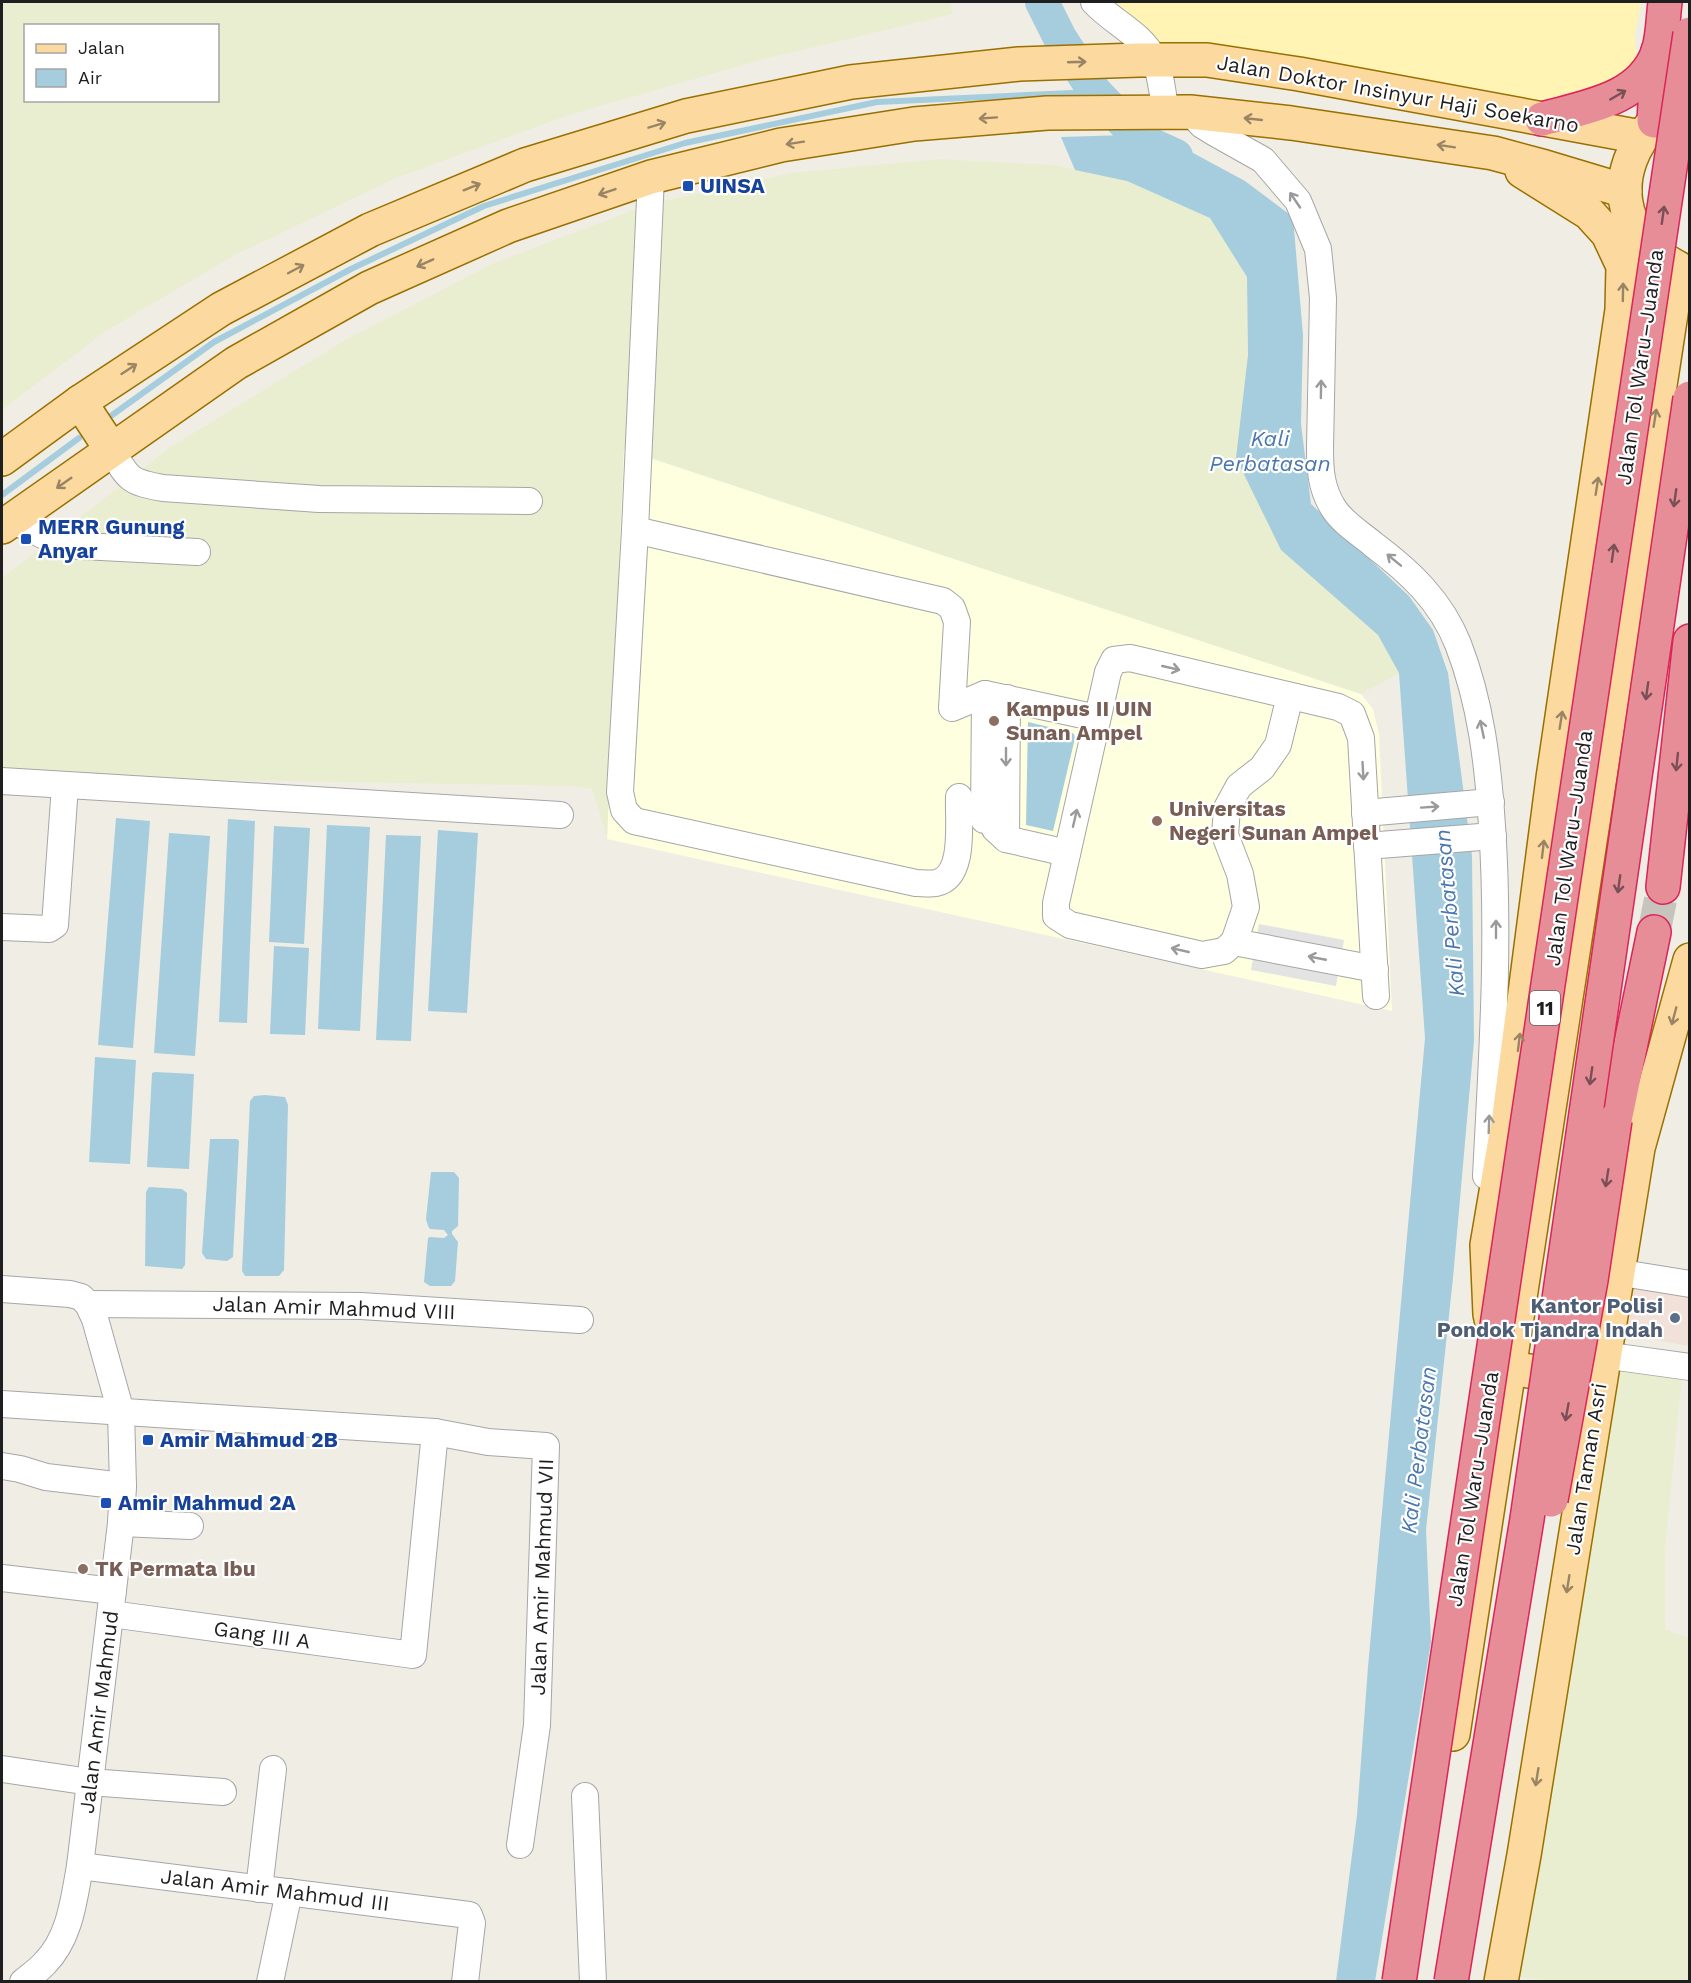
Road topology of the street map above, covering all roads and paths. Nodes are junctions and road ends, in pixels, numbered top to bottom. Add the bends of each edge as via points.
1 (1094, 2) edge
2 (1665, 2) edge
3 (1689, 34) edge
4 (1658, 51) junction
5 (1147, 60) junction
6 (1689, 104) edge
7 (1170, 113) junction
8 (1551, 120) junction
9 (1648, 129) junction
10 (1493, 153) junction
11 (1545, 166) junction
12 (651, 177) junction
13 (1625, 191) junction
14 (1684, 269) edge
15 (1689, 398) edge
16 (80, 402) junction
17 (111, 449) junction
18 (2, 459) edge
19 (529, 501) dead end
20 (7, 524) edge
21 (635, 530) junction
22 (197, 552) dead end
23 (1689, 641) edge
24 (996, 696) junction
25 (1290, 696) junction
26 (1097, 718) junction
27 (2, 782) edge
28 (65, 786) junction
29 (1482, 803) junction
30 (1377, 812) junction
31 (560, 815) dead end
32 (984, 820) junction
33 (1484, 836) junction
34 (1006, 839) junction
35 (1379, 845) junction
36 (1067, 853) junction
37 (1663, 887) tunnel mouth
38 (2, 927) edge
39 (1654, 932) tunnel mouth
40 (1234, 942) junction
41 (1689, 960) edge
42 (1375, 969) junction
43 (1376, 996) dead end
44 (1487, 1245) junction
45 (1616, 1272) junction
46 (1689, 1284) edge
47 (2, 1289) edge
48 (88, 1304) junction
49 (580, 1320) dead end
50 (1689, 1367) edge
51 (1508, 1368) junction
52 (1601, 1368) junction
53 (2, 1404) edge
54 (121, 1412) junction
55 (435, 1432) junction
56 (2, 1466) edge
57 (123, 1486) junction
58 (121, 1523) junction
59 (190, 1526) dead end
60 (2, 1578) edge
61 (112, 1602) junction
62 (1491, 1744) junction
63 (2, 1769) edge
64 (273, 1769) dead end
65 (90, 1782) junction
66 (223, 1792) dead end
67 (585, 1796) dead end
68 (520, 1845) dead end
69 (80, 1866) junction
70 (259, 1889) junction
71 (289, 1892) junction
72 (23, 1982) edge
73 (270, 1982) edge
74 (465, 1982) edge
75 (593, 1982) edge
76 (1399, 1982) edge
77 (1414, 1982) edge
78 (1451, 1982) edge
79 (1501, 1982) edge

1 - 5 street via 1143,43
2 - 4 highway
76 -> 3 highway, Jalan Tol Waru–Juanda / 11, bridge
8 -> 4 highway via 1611,99 1636,84 1651,67
4 - 9 highway
5 - 7 street
5 - 8 main road, Jalan Doktor Insinyur Haji Soekarno via 1208,60
16 -> 5 main road, Jalan Doktor Insinyur Haji Soekarno via 221,309 370,230 525,165 686,116 851,82 1019,64
6 - 9 main road via 1673,109
10 -> 7 main road, Jalan Doktor Insinyur Haji Soekarno via 1291,123
7 -> 12 main road, Jalan Doktor Insinyur Haji Soekarno via 1047,113 914,123 781,145
29 -> 7 street via 1483,729 1468,671 1442,611 1401,565 1341,517 1324,490 1320,471 1323,298 1318,249 1298,201 1263,160 1202,125
8 - 9 main road, Jalan Doktor Insinyur Haji Soekarno
8 - 11 main road via 1567,131 1569,138 1563,157
9 - 13 main road via 1628,162
10 - 11 main road, Jalan Doktor Insinyur Haji Soekarno
44 -> 10 main road via 1509,1116 1552,778 1616,360 1623,266 1608,234 1588,213
11 - 13 main road, Jalan Doktor Insinyur Haji Soekarno
12 -> 17 main road, Jalan Doktor Insinyur Haji Soekarno via 508,226 369,288 236,363
12 - 21 street
13 - 14 main road via 1635,229 1654,252
51 -> 14 main road
15 -> 62 highway, bridge via 1529,1508
16 - 17 main road
16 - 18 main road, Jalan Doktor Insinyur Haji Soekarno
17 - 19 street via 126,475 142,484 163,488 319,499
17 -> 20 main road, Jalan Doktor Insinyur Haji Soekarno
20 - 22 street via 63,545
21 - 24 street via 943,601 952,608 957,622 952,708
21 - 32 street via 620,792 624,810 634,821 916,883 937,883 950,875 957,861 958,797
23 -> 37 highway
24 - 26 street
24 - 32 street
24 -> 34 street
26 -> 25 street via 1114,660 1130,658
25 -> 30 street via 1352,714
25 - 40 street via 1278,745 1262,768 1239,786 1227,808 1225,835 1240,874 1246,907
36 -> 26 street
27 - 28 street
28 - 31 street
28 - 38 street via 55,925 50,929
30 -> 29 street
29 - 33 street
30 - 35 street
32 - 34 street
33 - 35 street
44 -> 33 street via 1485,1202 1497,930
34 - 36 street
35 - 42 street
40 -> 36 street via 1224,951 1202,955 1070,925 1056,916
39 -> 62 highway, bridge via 1616,1120 1543,1548 1512,1700
42 -> 40 street
41 -> 45 main road, Jalan Taman Asri via 1642,1128
42 - 43 street
44 - 51 main road via 1490,1314 1498,1355
45 - 46 street
45 - 52 main road, Jalan Taman Asri
47 - 48 street via 70,1294
48 - 49 street, Jalan Amir Mahmud VIII via 361,1306
48 - 54 street, Jalan Amir Mahmud
50 - 52 street
51 - 52 main road
51 - 77 main road
52 -> 79 main road, Jalan Taman Asri
53 - 54 street, Jalan Amir Mahmud VII
54 - 55 street, Jalan Amir Mahmud VII
54 - 57 street, Jalan Amir Mahmud
55 - 61 street, Gang III A via 413,1655
55 - 68 street, Jalan Amir Mahmud VII via 488,1442 546,1446 537,1725
56 - 57 street via 46,1477
57 - 58 street, Jalan Amir Mahmud
58 - 59 street
58 - 61 street, Jalan Amir Mahmud
60 - 61 street, Gang III A
61 - 65 street, Jalan Amir Mahmud
62 - 78 highway, bridge
63 - 65 street
64 - 70 street
65 - 66 street
65 - 69 street, Jalan Amir Mahmud
67 - 75 street
69 - 70 street, Jalan Amir Mahmud III
69 - 72 street, Jalan Amir Mahmud via 68,1922 54,1951
70 - 71 street, Jalan Amir Mahmud III
71 - 73 street
71 - 74 street, Jalan Amir Mahmud III via 469,1915 472,1923

